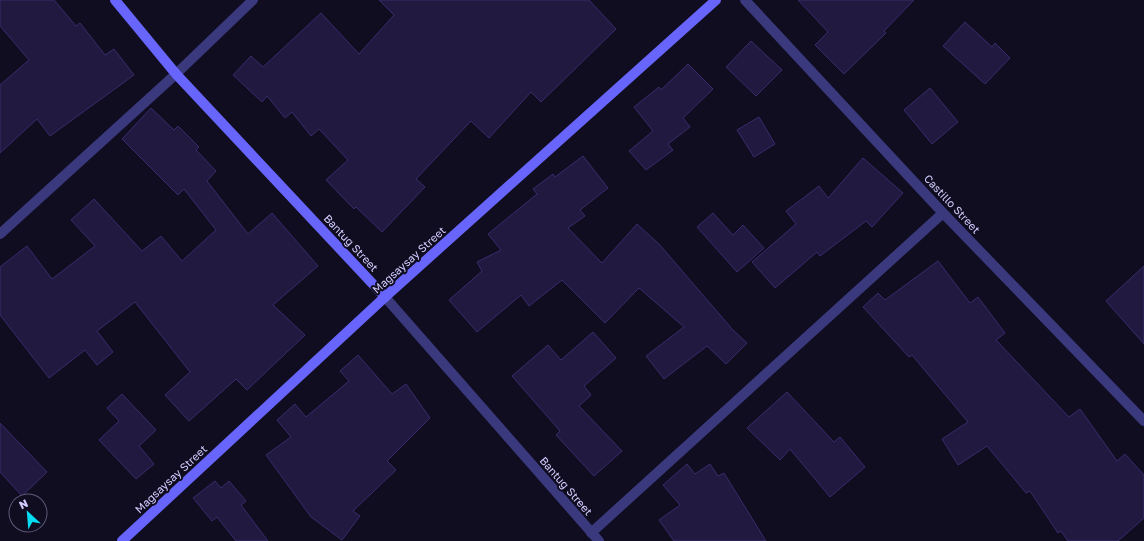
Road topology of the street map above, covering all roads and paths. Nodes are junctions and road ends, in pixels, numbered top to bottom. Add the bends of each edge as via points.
1 (115, 0) edge
2 (253, 0) edge
3 (716, 0) edge
4 (745, 0) edge
5 (176, 74) junction
6 (943, 213) junction
7 (0, 234) edge
8 (385, 297) junction
9 (1144, 422) edge
10 (591, 533) junction
11 (122, 541) edge
12 (599, 541) edge

1 - 5 street, Bantug Street
2 - 5 street
3 - 8 street, Magsaysay Street
4 - 6 street, Castillo Street
5 - 7 street
5 - 8 street, Bantug Street
6 - 9 street, Castillo Street
6 - 10 street
8 - 10 street, Bantug Street
8 - 11 street, Magsaysay Street
10 - 12 street, Bantug Street

